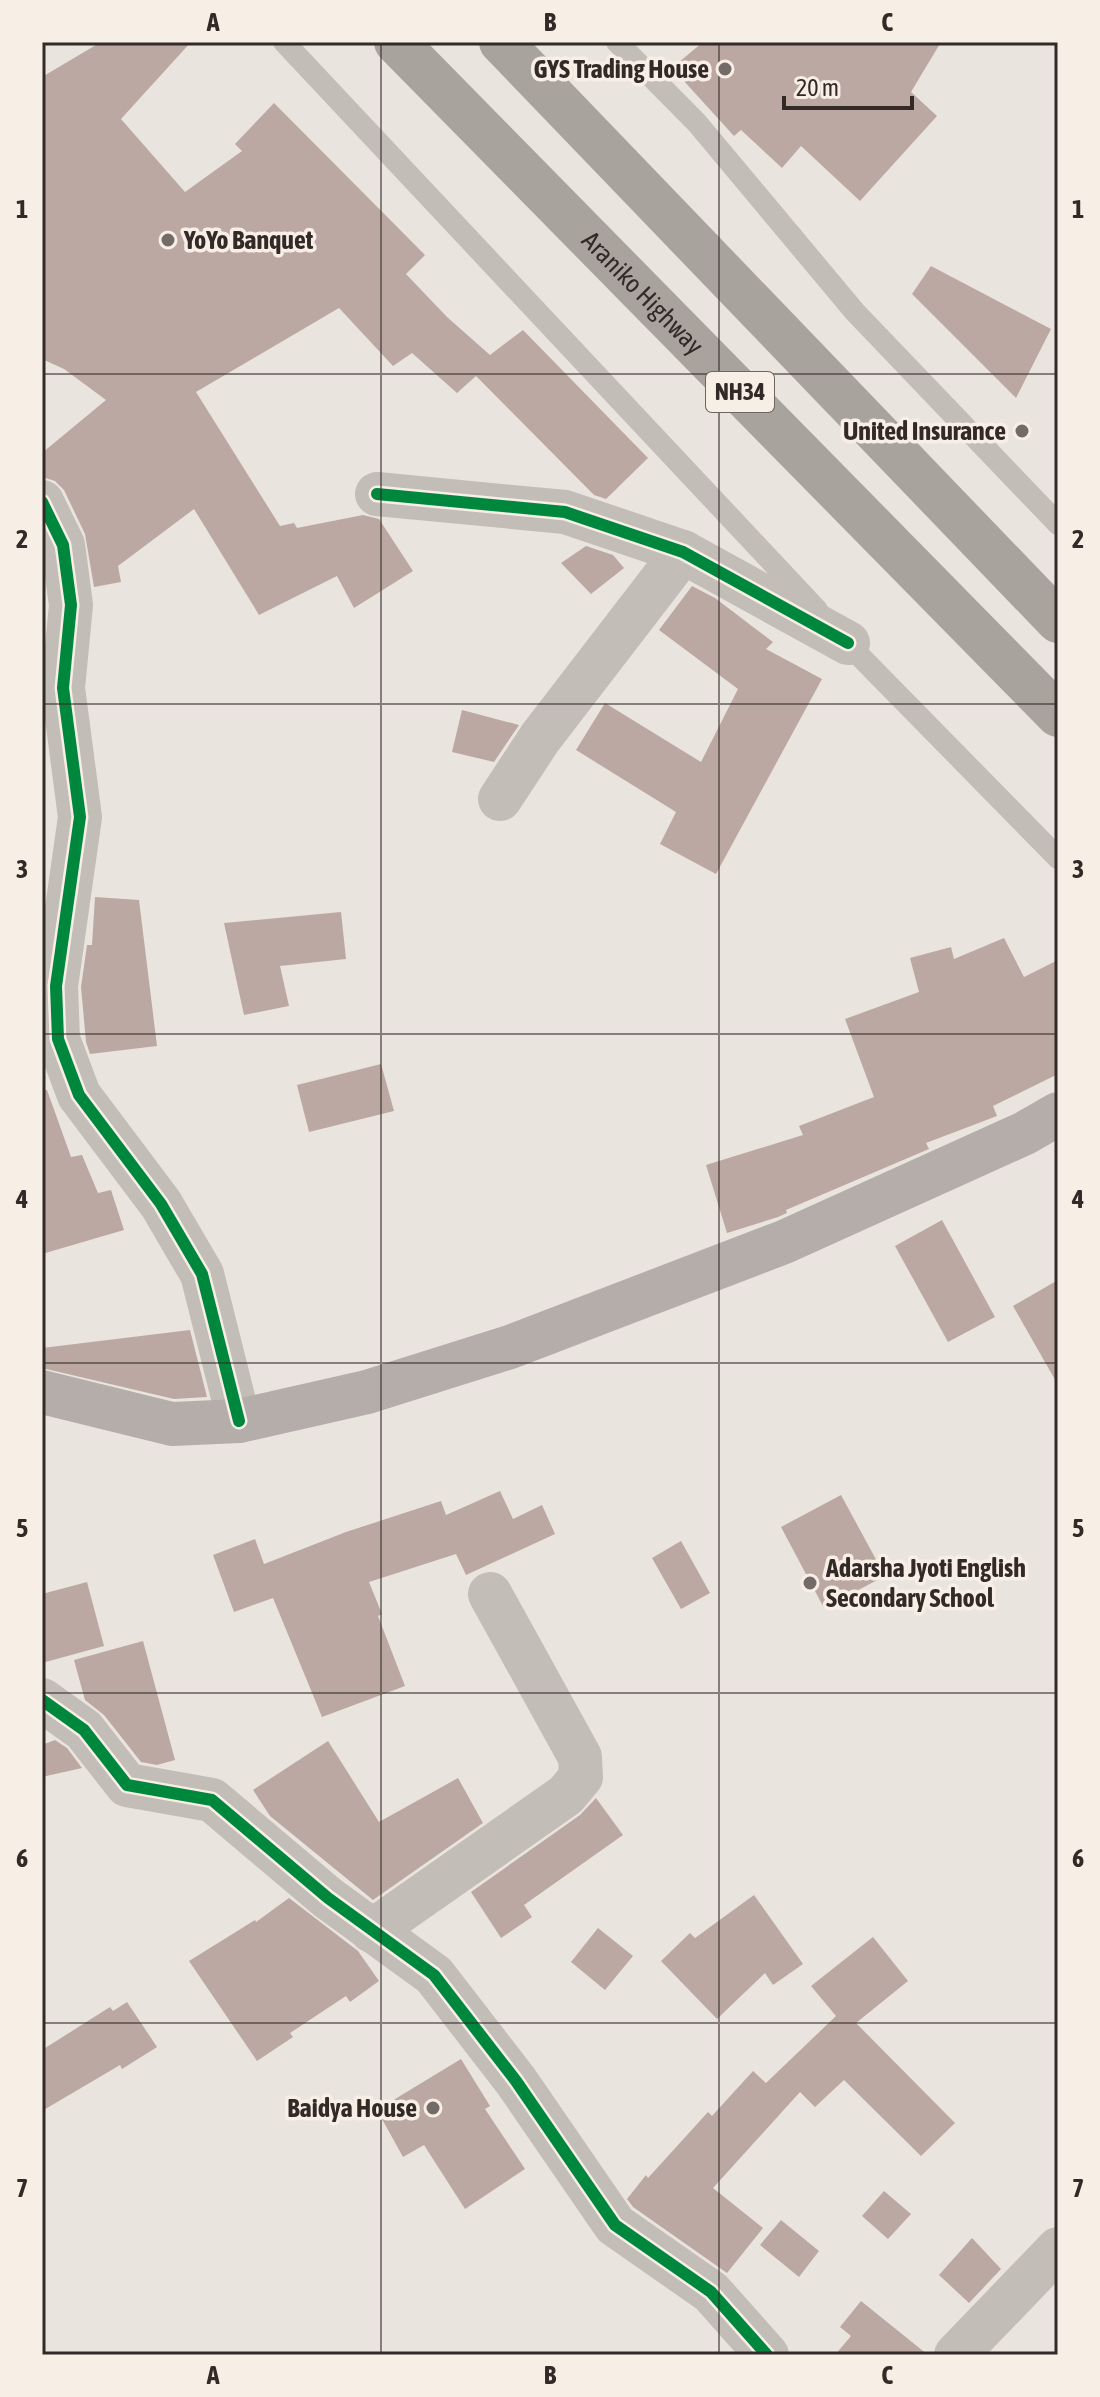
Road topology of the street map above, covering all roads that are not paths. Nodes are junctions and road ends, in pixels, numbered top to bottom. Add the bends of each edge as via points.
1 (284, 42) edge
2 (396, 42) edge
3 (501, 42) edge
4 (617, 42) edge
5 (377, 494) dead end
6 (42, 502) edge
7 (1058, 524) edge
8 (683, 552) junction
9 (1058, 621) edge
10 (848, 643) junction
11 (1058, 715) edge
12 (500, 799) dead end
13 (1058, 858) edge
14 (1058, 1114) edge
15 (42, 1392) edge
16 (239, 1421) junction
17 (490, 1594) dead end
18 (42, 1700) edge
19 (372, 1931) junction
20 (1058, 2249) edge
21 (767, 2355) edge
22 (956, 2355) edge

1 - 10 lane
2 - 11 highway, Araniko Highway / NH34
3 - 9 highway, NH34
4 - 7 lane via 697,123 855,312
5 - 8 street via 565,512
6 - 16 street via 63,545 71,605 63,688 80,817 56,986 58,1039 79,1095 161,1204 202,1274
8 - 10 street
8 - 12 street via 540,738
10 - 13 lane
14 - 16 main road via 784,1242 510,1347 367,1392
15 - 16 main road via 172,1424
17 - 19 street via 580,1757 581,1777 566,1795
18 - 19 street via 84,1730 127,1785 212,1800
19 - 21 street via 434,1975 516,2081 615,2225 711,2292
20 - 22 street

